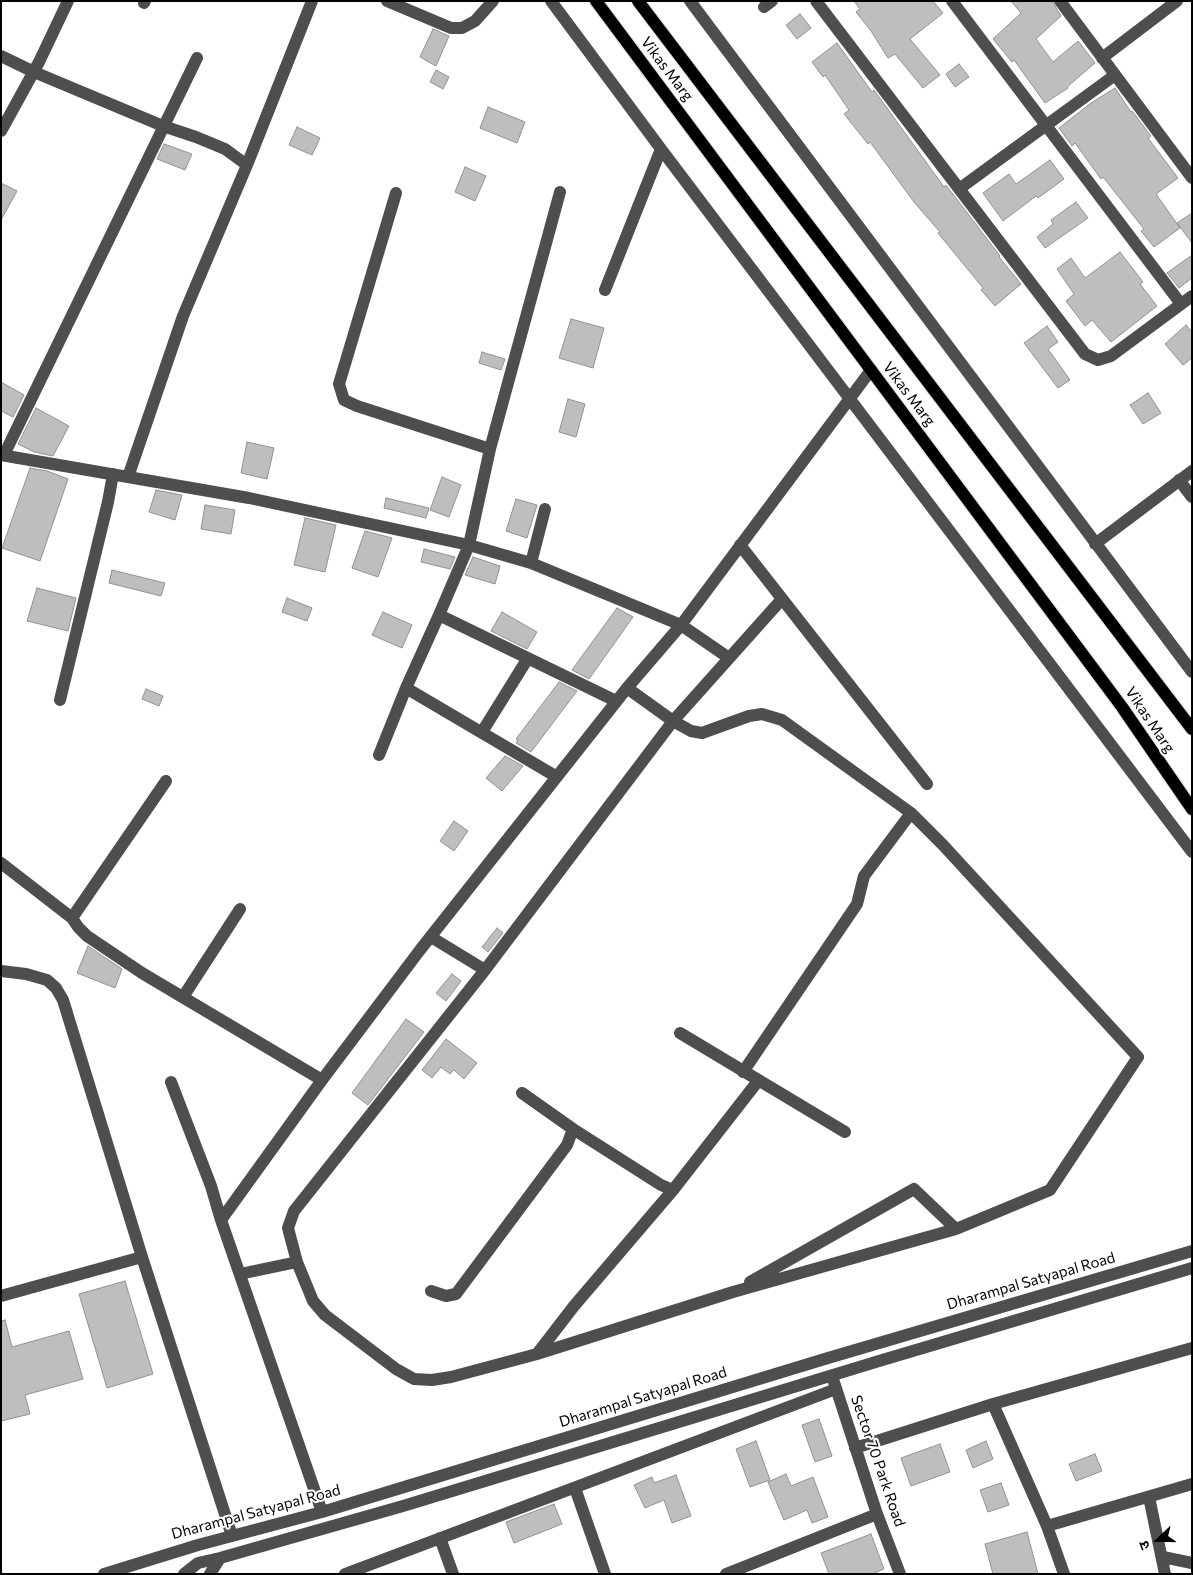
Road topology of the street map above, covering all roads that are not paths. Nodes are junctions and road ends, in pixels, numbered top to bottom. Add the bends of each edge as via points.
1 (68, 1) edge
2 (312, 1) edge
3 (387, 1) edge
4 (493, 1) edge
5 (551, 1) edge
6 (596, 1) edge
7 (638, 1) edge
8 (690, 1) edge
9 (816, 1) edge
10 (952, 1) edge
11 (1060, 1) edge
12 (1177, 1) edge
13 (1, 56) edge
14 (197, 58) dead end
15 (1102, 58) junction
16 (34, 72) junction
17 (1115, 75) junction
18 (1046, 125) junction
19 (163, 126) junction
20 (1, 132) edge
21 (661, 149) junction
22 (247, 165) junction
23 (1192, 178) edge
24 (959, 188) junction
25 (560, 192) dead end
26 (396, 193) dead end
27 (606, 290) dead end
28 (1192, 296) edge
29 (1181, 304) junction
30 (871, 370) junction
31 (849, 398) junction
32 (490, 448) junction
33 (2, 455) edge
34 (1192, 471) edge
35 (113, 474) junction
36 (128, 477) junction
37 (1179, 480) junction
38 (1192, 497) edge
39 (545, 509) dead end
40 (1095, 544) junction
41 (469, 545) junction
42 (740, 545) junction
43 (531, 563) junction
44 (782, 599) junction
45 (440, 615) junction
46 (681, 625) junction
47 (528, 658) junction
48 (729, 658) junction
49 (1192, 672) edge
50 (406, 688) junction
51 (627, 688) junction
52 (60, 700) dead end
53 (616, 701) junction
54 (673, 721) junction
55 (1192, 728) edge
56 (482, 732) junction
57 (379, 754) dead end
58 (557, 778) junction
59 (166, 780) dead end
60 (927, 784) dead end
61 (1192, 809) edge
62 (912, 813) junction
63 (1192, 852) edge
64 (1, 863) edge
65 (240, 909) dead end
66 (72, 918) junction
67 (431, 937) junction
68 (485, 970) junction
69 (1, 971) edge
70 (183, 997) junction
71 (680, 1033) dead end
72 (743, 1072) junction
73 (322, 1080) junction
74 (758, 1081) junction
75 (171, 1082) dead end
76 (522, 1093) dead end
77 (573, 1129) junction
78 (845, 1132) dead end
79 (673, 1190) junction
80 (221, 1220) junction
81 (956, 1229) junction
82 (1192, 1251) edge
83 (142, 1257) junction
84 (297, 1262) junction
85 (1192, 1268) edge
86 (240, 1274) junction
87 (432, 1291) dead end
88 (732, 1292) junction
89 (1, 1296) edge
90 (1192, 1348) edge
91 (537, 1354) junction
92 (828, 1358) junction
93 (832, 1375) junction
94 (836, 1389) junction
95 (993, 1404) junction
96 (855, 1448) junction
97 (1192, 1484) edge
98 (575, 1488) junction
99 (1149, 1497) junction
100 (322, 1512) junction
101 (878, 1514) junction
102 (1047, 1526) junction
103 (232, 1536) junction
104 (440, 1538) junction
105 (1163, 1557) junction
106 (220, 1558) junction
107 (1192, 1563) edge
108 (136, 1569) edge
109 (104, 1574) edge
110 (185, 1574) edge
111 (210, 1574) edge
112 (345, 1574) edge
113 (453, 1574) edge
114 (605, 1574) edge
115 (726, 1574) edge
116 (900, 1574) edge
117 (1064, 1574) edge
118 (1165, 1574) edge

1 - 16 street
2 - 22 street
3 - 4 street via 451,28 462,28 475,21
5 - 21 street
6 - 30 main road, Vikas Marg
7 - 55 main road, Vikas Marg
8 - 40 street
9 - 24 street
10 - 18 street
11 - 15 street
12 - 15 street
13 - 16 street
14 - 19 street
15 - 17 street
16 - 19 street
16 - 20 street
17 - 18 street
17 - 23 street
18 - 24 street
18 - 29 street
19 - 22 street via 224,149
19 - 33 street
21 - 27 street
21 - 31 street
22 - 36 street via 183,316
24 - 29 street via 1086,354 1098,360 1111,356
25 - 32 street
26 - 32 street via 339,384 344,400
28 - 29 street
30 - 31 street
30 - 61 main road, Vikas Marg via 1122,707
31 - 42 street
31 - 63 street
32 - 41 street
33 - 35 street
34 - 37 street
35 - 36 street
35 - 52 street
36 - 41 street via 249,498
37 - 38 street
37 - 40 street
39 - 43 street
40 - 49 street
41 - 43 street
41 - 45 street
42 - 44 street
42 - 46 street
43 - 46 street
44 - 48 street
44 - 60 street
45 - 47 street
45 - 50 street
46 - 48 street
46 - 51 street
47 - 53 street
47 - 56 street
48 - 54 street
50 - 56 street
50 - 57 street
51 - 53 street
51 - 54 street
53 - 58 street
54 - 62 street via 702,733 749,716 770,715 782,720
54 - 68 street
56 - 58 street
58 - 67 street
59 - 66 street
62 - 72 street via 864,876 856,904
62 - 81 street via 1138,1057 1050,1190
64 - 66 street
65 - 70 street
66 - 70 street via 87,936
67 - 68 street
67 - 73 street
68 - 84 street via 294,1211 288,1228
69 - 83 street via 47,980 62,1000
70 - 73 street
71 - 72 street
72 - 74 street
73 - 80 street
74 - 78 street
74 - 79 street
75 - 80 street
76 - 77 street
77 - 79 street
77 - 87 street via 567,1145 456,1294 446,1296
79 - 91 street
80 - 86 street
81 - 88 street
81 - 88 street via 914,1189
82 - 92 street, Dharampal Satyapal Road
83 - 89 street
83 - 103 street
84 - 86 street
84 - 91 street via 313,1300 325,1315 396,1369 414,1378 451,1377
85 - 93 street
86 - 100 street
88 - 91 street
90 - 95 street
92 - 93 street, Sector 70 Park Road
92 - 100 street, Dharampal Satyapal Road
93 - 94 street, Sector 70 Park Road
93 - 106 street via 403,1506
94 - 96 street, Sector 70 Park Road
94 - 98 street
95 - 96 street
95 - 102 street
96 - 101 street, Sector 70 Park Road
97 - 99 street
98 - 104 street
98 - 114 street
99 - 102 street
99 - 105 street
100 - 103 street, Dharampal Satyapal Road
101 - 115 street
101 - 116 street, Sector 70 Park Road
102 - 117 street
103 - 108 street, Dharampal Satyapal Road
104 - 112 street
104 - 113 street
105 - 107 street
105 - 118 street
106 - 110 street via 198,1563
106 - 111 street
108 - 109 street, Dharampal Satyapal Road

